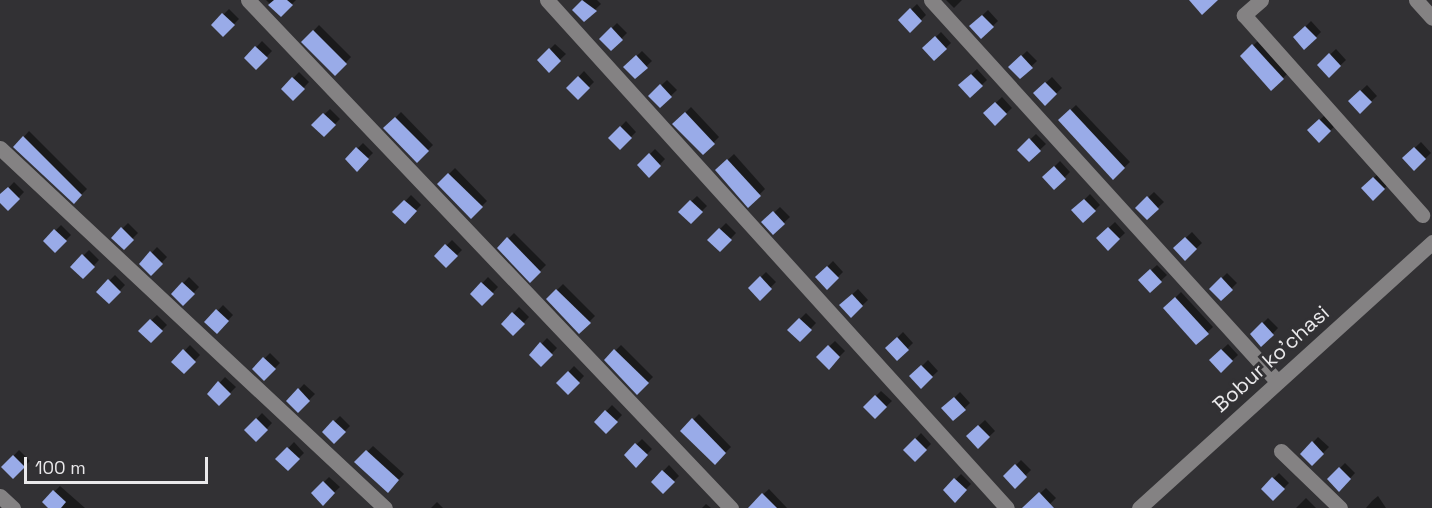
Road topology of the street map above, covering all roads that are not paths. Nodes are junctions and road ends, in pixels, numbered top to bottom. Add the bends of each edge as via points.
1 (248, 0) edge
2 (547, 0) edge
3 (931, 0) edge
4 (1261, 0) edge
5 (1416, 0) edge
6 (1432, 18) edge
7 (0, 148) edge
8 (1422, 215) dead end
9 (1432, 242) edge
10 (1277, 381) junction
11 (1281, 451) dead end
12 (0, 496) edge
13 (13, 508) edge
14 (386, 508) edge
15 (731, 508) edge
16 (1006, 508) edge
17 (1139, 508) edge
18 (1340, 508) edge

1 - 15 street
2 - 16 street
3 - 10 street
4 - 8 street via 1244,15
5 - 6 street
7 - 14 street
9 - 10 street, Bobur ko'chasi
10 - 17 street, Bobur ko'chasi
11 - 18 street
12 - 13 street

